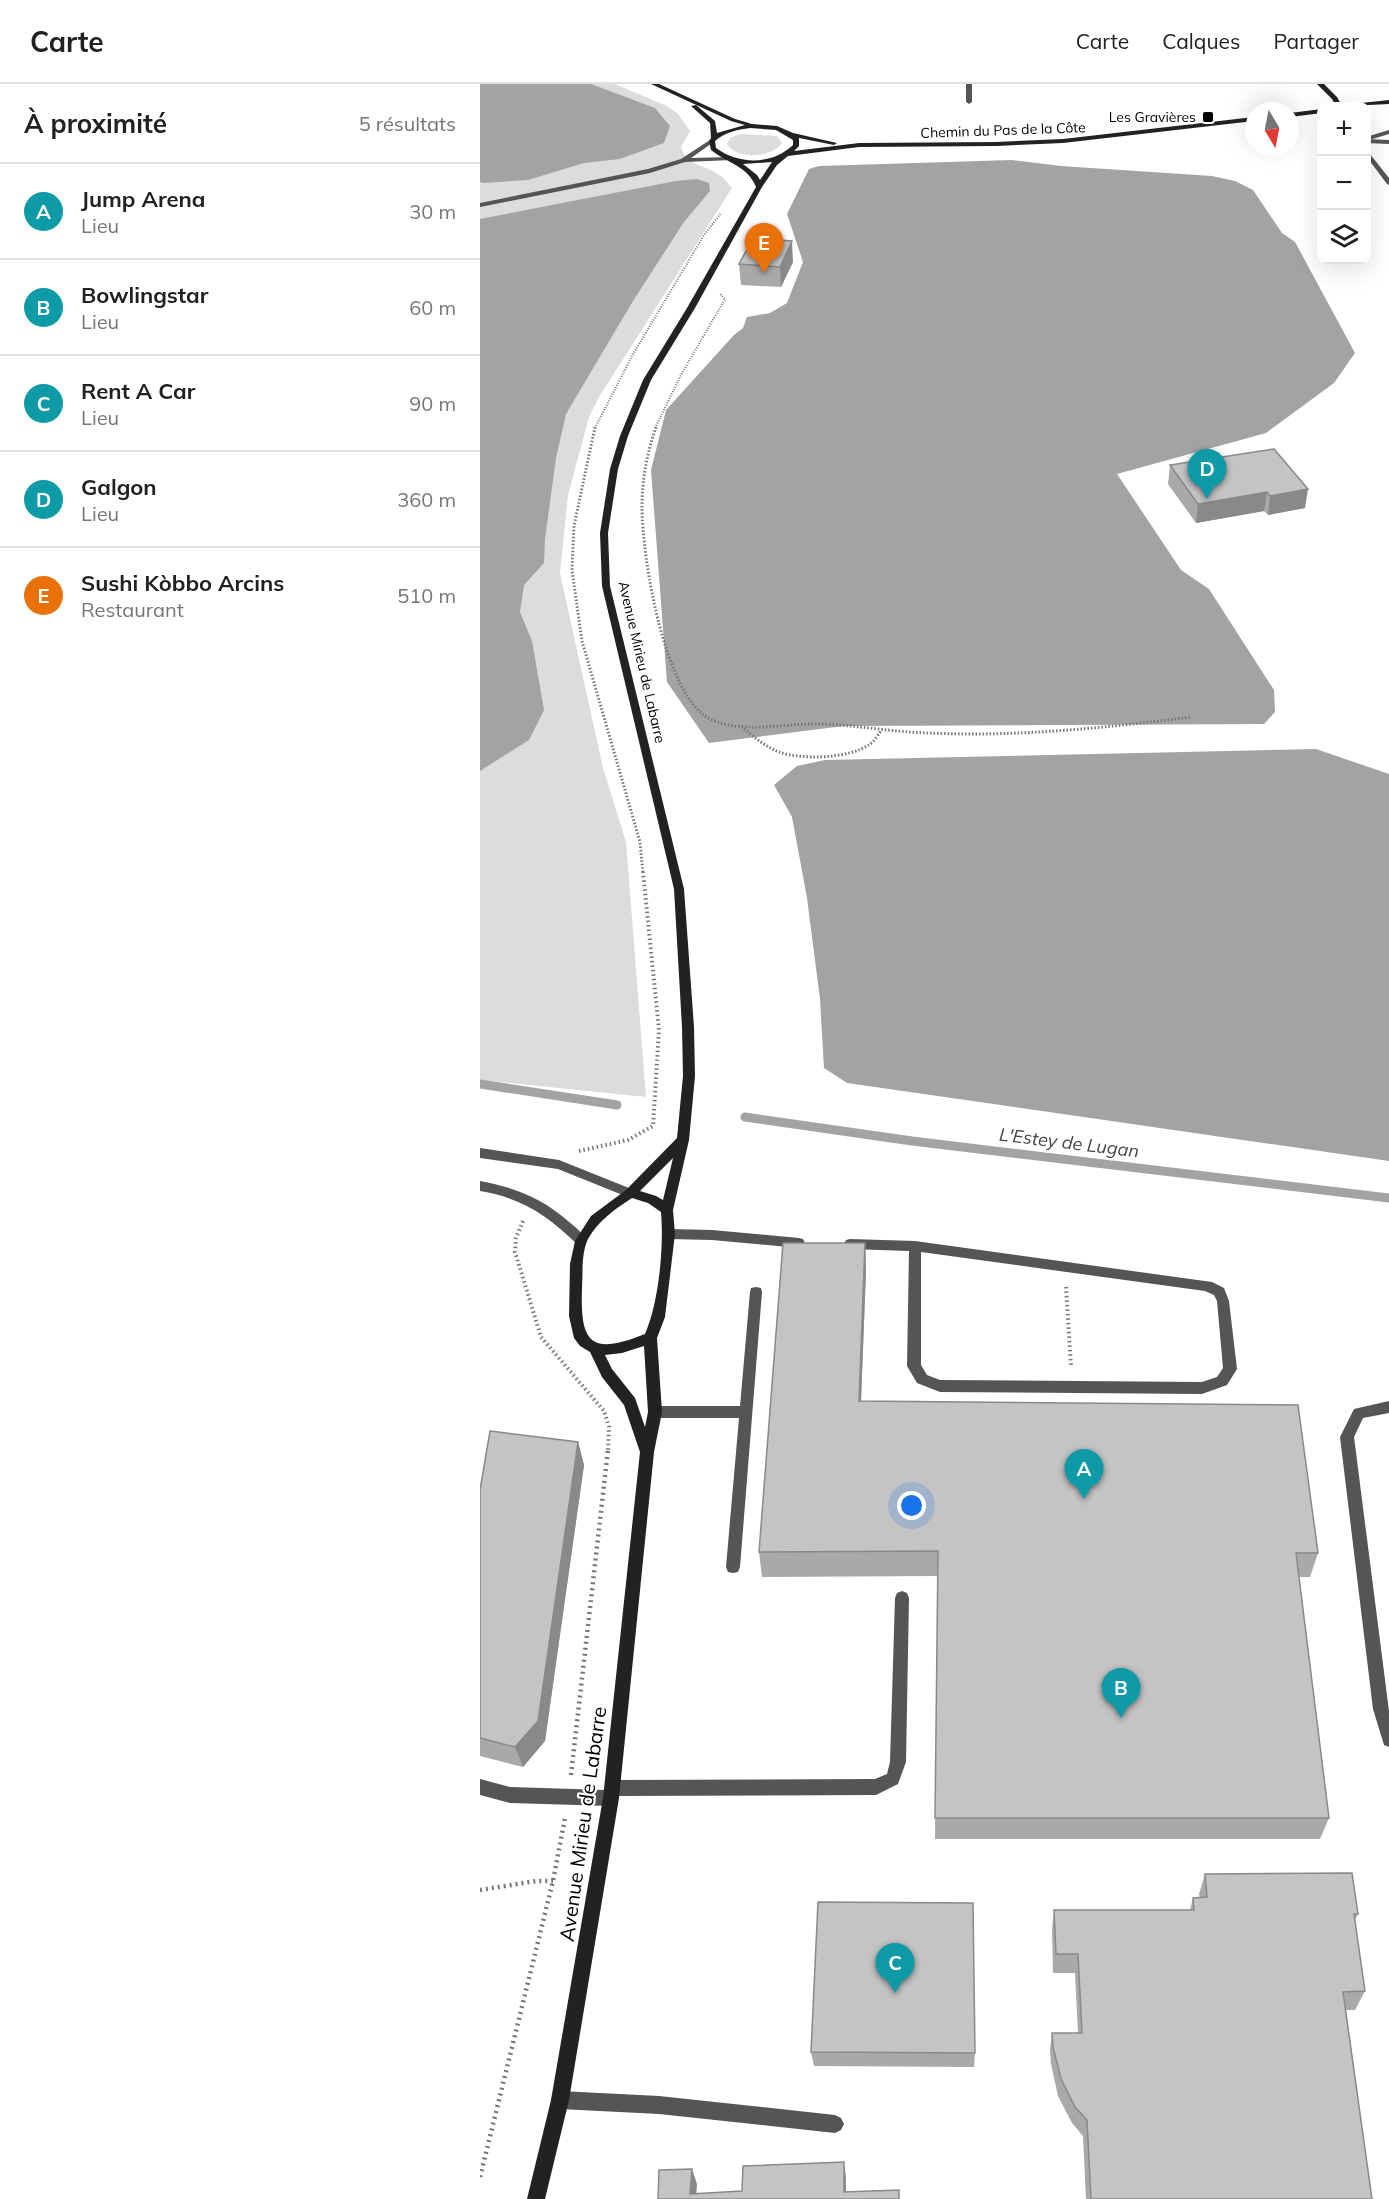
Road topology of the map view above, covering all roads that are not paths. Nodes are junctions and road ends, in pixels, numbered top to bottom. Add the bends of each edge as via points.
1 (654, 84) edge
2 (969, 84) edge
3 (1320, 84) edge
4 (676, 93) junction
5 (969, 102) dead end
6 (1337, 102) edge
7 (1389, 102) edge
8 (1371, 104) edge
9 (1317, 112) edge
10 (1299, 114) edge
11 (1245, 120) edge
12 (759, 126) junction
13 (1389, 132) edge
14 (793, 135) junction
15 (1371, 138) edge
16 (713, 140) junction
17 (1371, 140) edge
18 (1389, 142) edge
19 (859, 145) junction
20 (785, 155) junction
21 (1370, 156) edge
22 (730, 159) junction
23 (683, 160) junction
24 (1389, 183) edge
25 (759, 188) junction
26 (480, 205) edge
27 (683, 1135) junction
28 (480, 1153) edge
29 (480, 1186) edge
30 (630, 1193) junction
31 (667, 1210) junction
32 (669, 1234) junction
33 (581, 1241) junction
34 (809, 1243) edge
35 (832, 1244) edge
36 (915, 1246) junction
37 (756, 1292) dead end
38 (650, 1338) junction
39 (595, 1348) junction
40 (1389, 1407) edge
41 (655, 1412) junction
42 (746, 1412) junction
43 (647, 1452) junction
44 (734, 1567) dead end
45 (902, 1598) dead end
46 (1389, 1740) edge
47 (480, 1787) edge
48 (612, 1793) junction
49 (560, 2100) junction
50 (835, 2124) dead end
51 (536, 2199) edge

1 - 4 main road
2 - 5 street
3 - 6 main road
4 - 12 main road via 733,120
4 - 16 main road via 713,122
7 - 8 main road
9 - 10 main road
11 - 19 main road, Chemin du Pas de la Côte via 1063,141
12 - 14 main road, Chemin du Pas de la Côte
12 - 16 main road via 732,129
13 - 15 street
14 - 19 main road, Chemin du Pas de la Côte
14 - 20 main road via 797,143
16 - 22 main road via 713,149
16 - 23 street
17 - 18 street
19 - 20 main road, Chemin du Pas de la Côte
20 - 22 main road, Chemin du Pas de la Côte via 750,161
20 - 25 main road, Avenue Mirieu de Labarre via 774,164
21 - 24 street
22 - 23 street
22 - 25 main road via 751,172
23 - 26 street via 629,177
25 - 27 main road, Avenue Mirieu de Labarre via 647,380 621,447 604,533 606,586 679,889 688,1027
27 - 30 main road, Avenue Mirieu de Labarre
27 - 31 main road, Avenue Mirieu de Labarre
28 - 30 street via 559,1165
29 - 33 street via 535,1202
30 - 31 main road via 652,1199
30 - 33 main road, Avenue Mirieu de Labarre via 604,1210
31 - 32 main road, Avenue Mirieu de Labarre
32 - 34 street
32 - 38 main road, Avenue Mirieu de Labarre via 660,1317
33 - 39 main road, Avenue Mirieu de Labarre via 576,1263 575,1314 580,1335
35 - 36 street
36 - 36 street via 914,1366 922,1379 940,1386 1202,1388 1222,1381 1230,1369 1225,1309 1219,1292 1207,1286
37 - 42 street
38 - 39 main road via 615,1349
38 - 41 main road, Avenue Mirieu de Labarre
39 - 43 main road, Avenue Mirieu de Labarre via 607,1373 630,1402
40 - 46 street via 1359,1413 1347,1437 1381,1709
41 - 42 street
41 - 43 main road, Avenue Mirieu de Labarre
42 - 44 street
43 - 48 main road, Avenue Mirieu de Labarre
45 - 48 street via 898,1762 892,1779 876,1787
47 - 48 street via 510,1795
48 - 49 main road, Avenue Mirieu de Labarre
49 - 50 street via 659,2104
49 - 51 main road, Avenue Mirieu de Labarre

